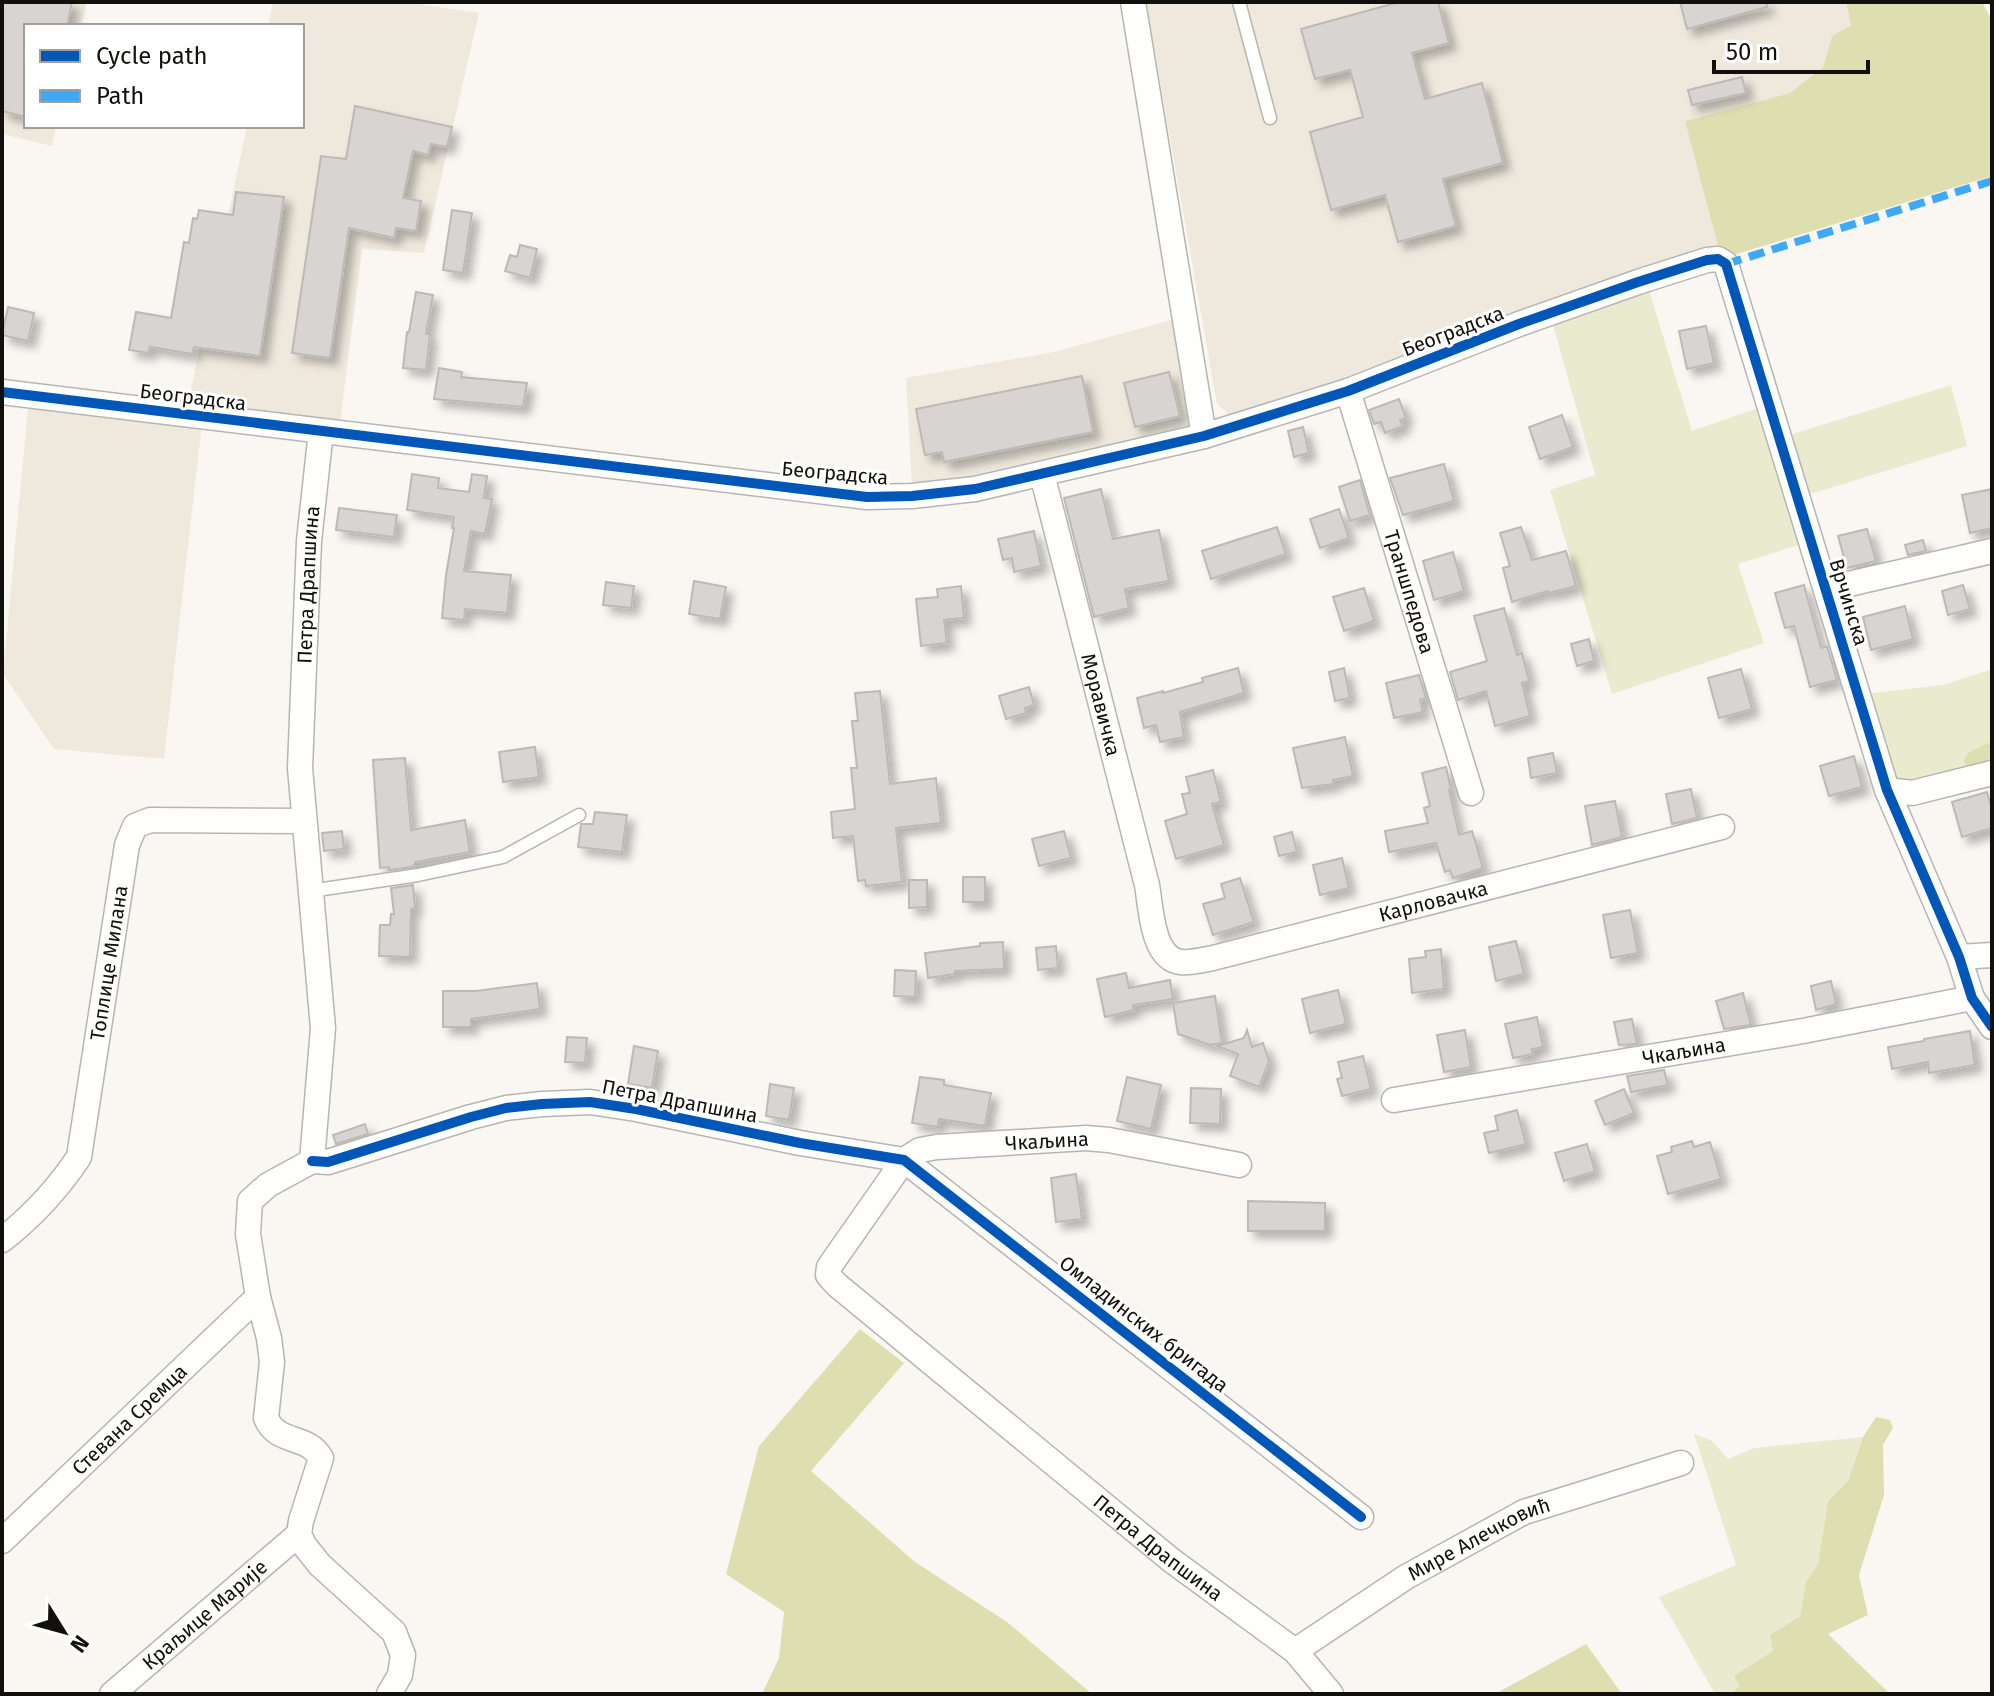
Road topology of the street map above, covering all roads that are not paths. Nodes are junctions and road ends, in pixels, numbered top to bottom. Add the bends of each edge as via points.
1 (1133, 2) edge
2 (1239, 2) edge
3 (1270, 118) dead end
4 (1638, 282) joint
5 (1348, 391) junction
6 (2, 392) edge
7 (321, 431) junction
8 (1204, 436) junction
9 (1042, 474) junction
10 (1992, 551) edge
11 (1827, 589) junction
12 (1992, 773) edge
13 (1887, 790) junction
14 (1471, 793) dead end
15 (579, 815) dead end
16 (304, 821) junction
17 (1722, 827) dead end
18 (310, 891) junction
19 (1156, 936) joint
20 (1992, 955) edge
21 (1959, 957) junction
22 (1972, 998) junction
23 (1992, 1027) edge
24 (1394, 1100) dead end
25 (904, 1160) junction
26 (312, 1161) junction
27 (1239, 1165) dead end
28 (2, 1240) edge
29 (258, 1297) junction
30 (1681, 1463) dead end
31 (1361, 1517) dead end
32 (299, 1534) junction
33 (2, 1541) edge
34 (1295, 1651) junction
35 (112, 1694) edge
36 (389, 1694) edge
37 (1331, 1694) edge

1 - 8 street
2 - 3 lane
4 - 5 street, Београдска
4 - 11 street, Врчинска via 1707,260 1726,264
5 - 8 street, Београдска
5 - 14 street, Траншпедова
6 - 7 street, Београдска
7 - 9 street, Београдска via 867,497 975,489
7 - 16 street, Петра Драпшина via 305,613 300,768
8 - 9 street, Београдска
9 - 19 street, Моравичка
10 - 11 street
11 - 13 street, Врчинска
12 - 13 street via 1912,793
13 - 21 street, Врчинска
15 - 18 lane via 503,857
16 - 18 street, Петра Драпшина
16 - 28 street, Топлице Милана via 150,820 135,826 127,845 79,1157 61,1184
17 - 19 street, Карловачка via 1205,960 1171,959
18 - 26 street, Петра Драпшина via 323,1028
20 - 21 street
21 - 22 street, Врчинска
22 - 23 street, Врчинска
22 - 24 street, Чкаљина
25 - 26 street, Петра Драпшина via 590,1102 506,1108 328,1162
25 - 27 street, Чкаљина via 937,1147 1086,1138
25 - 31 street, Омладинских бригада
25 - 34 street, Петра Драпшина via 828,1275 1171,1560
26 - 29 street via 250,1201 248,1234
29 - 32 street via 272,1362 266,1418 278,1434 314,1448 321,1458
29 - 33 street, Стевана Сремца
30 - 34 street, Мире Алечковић via 1524,1512 1406,1577
32 - 35 street, Краљице Марије
32 - 36 street via 320,1565 394,1632 403,1655
34 - 37 street, Петра Драпшина

